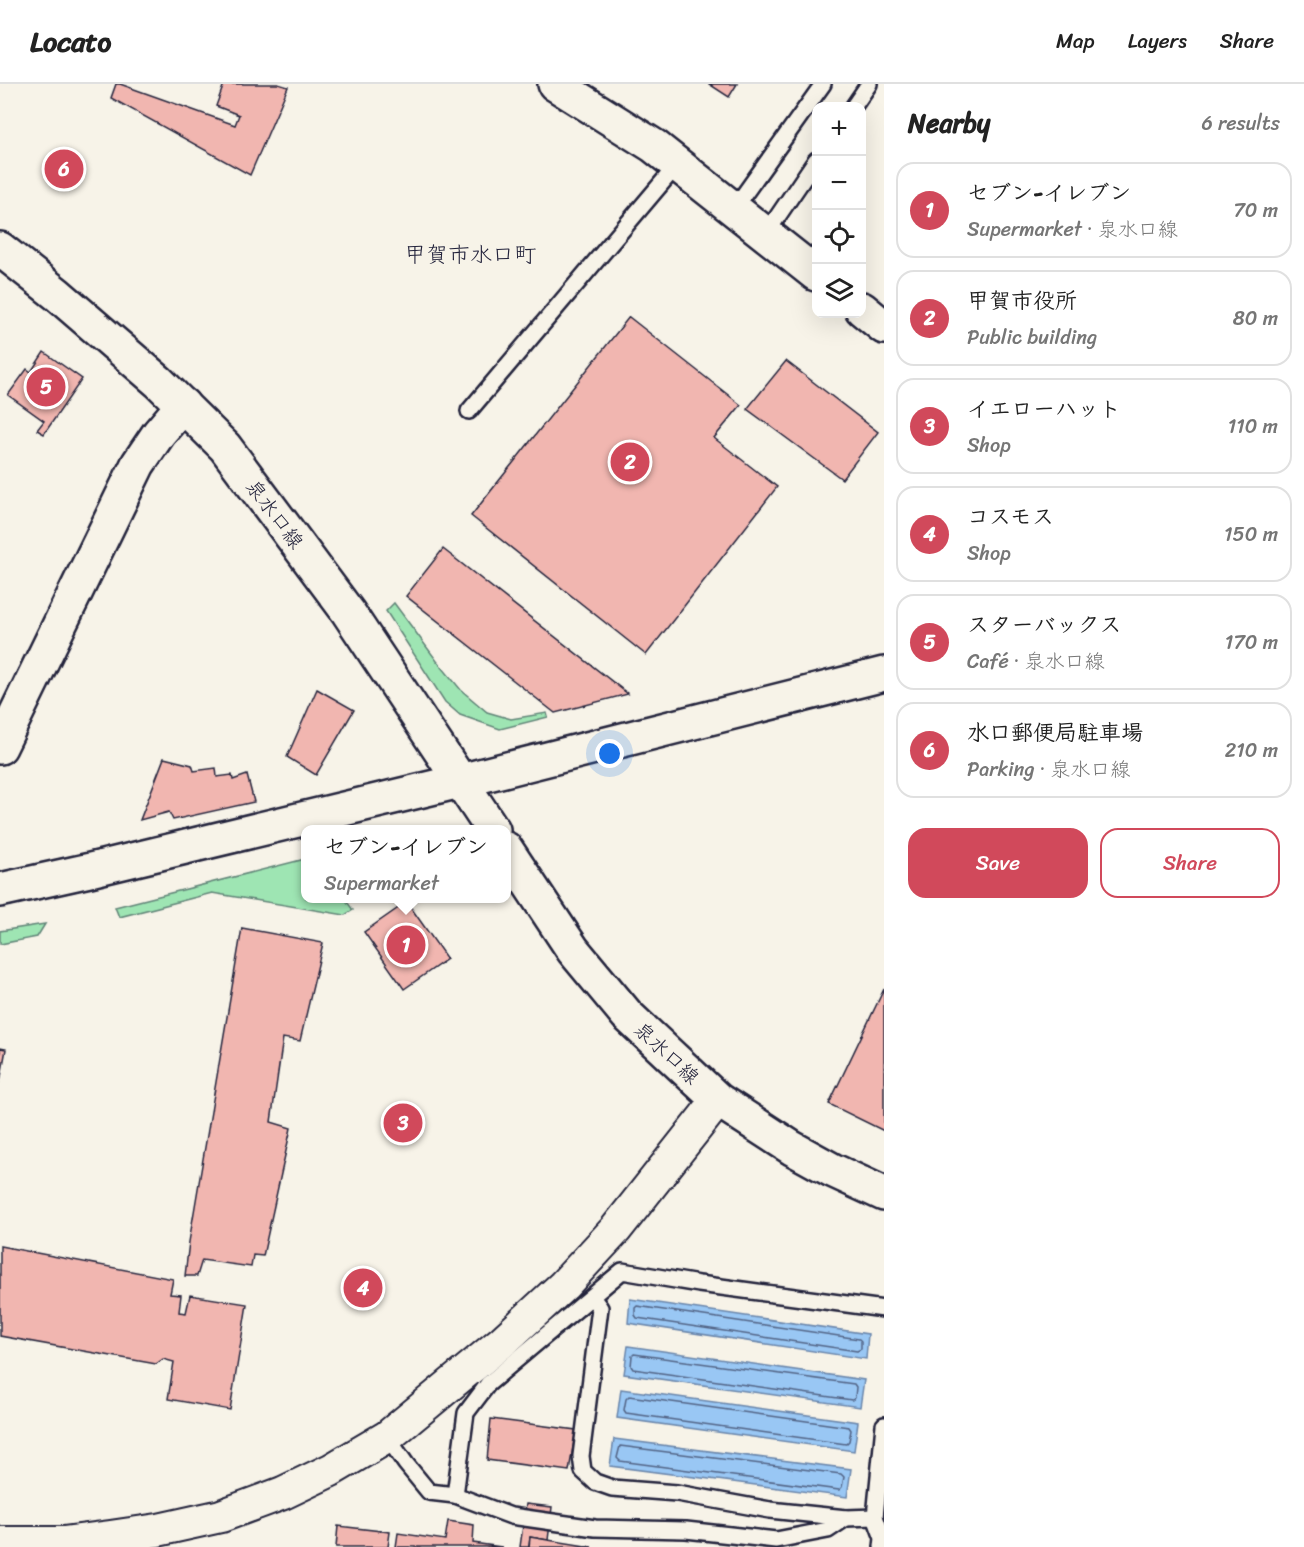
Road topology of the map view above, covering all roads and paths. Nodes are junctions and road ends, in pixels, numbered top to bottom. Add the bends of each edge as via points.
1 (555, 84) edge
2 (823, 84) edge
3 (869, 84) edge
4 (857, 102) edge
5 (677, 165) junction
6 (812, 166) edge
7 (733, 210) junction
8 (765, 235) junction
9 (0, 249) edge
10 (812, 271) edge
11 (866, 313) edge
12 (884, 327) edge
13 (183, 405) junction
14 (469, 411) dead end
15 (884, 674) edge
16 (0, 747) edge
17 (460, 781) junction
18 (490, 825) edge
19 (511, 855) edge
20 (0, 890) edge
21 (718, 1100) junction
22 (884, 1194) edge
23 (592, 1297) junction
24 (884, 1309) edge
25 (884, 1425) edge
26 (387, 1437) junction
27 (882, 1467) edge
28 (455, 1495) junction
29 (875, 1517) junction
30 (846, 1518) junction
31 (0, 1543) edge
32 (882, 1547) edge

1 - 5 street
2 - 7 lane
3 - 4 lane
5 - 7 street
5 - 14 lane
6 - 8 lane
7 - 8 street
8 - 10 street
9 - 13 street, 泉水口線
11 - 12 street
13 - 16 street via 138,464
13 - 17 street, 泉水口線 via 225,447 341,603
15 - 17 street
17 - 18 street, 泉水口線
17 - 20 street
19 - 21 street, 泉水口線 via 573,950 627,1015
21 - 22 street, 泉水口線 via 792,1148
21 - 26 street via 616,1228 564,1285
23 - 24 lane via 622,1271
23 - 28 lane via 488,1384 466,1413
23 - 30 lane via 600,1308 581,1456 583,1471 595,1482 612,1488 677,1493 770,1510
25 - 27 lane
26 - 28 lane via 429,1492
26 - 31 street via 302,1484 221,1516 98,1539
27 - 29 lane
28 - 30 lane via 511,1516 595,1528 686,1530 776,1540 828,1530
29 - 30 lane
29 - 32 lane via 883,1538

